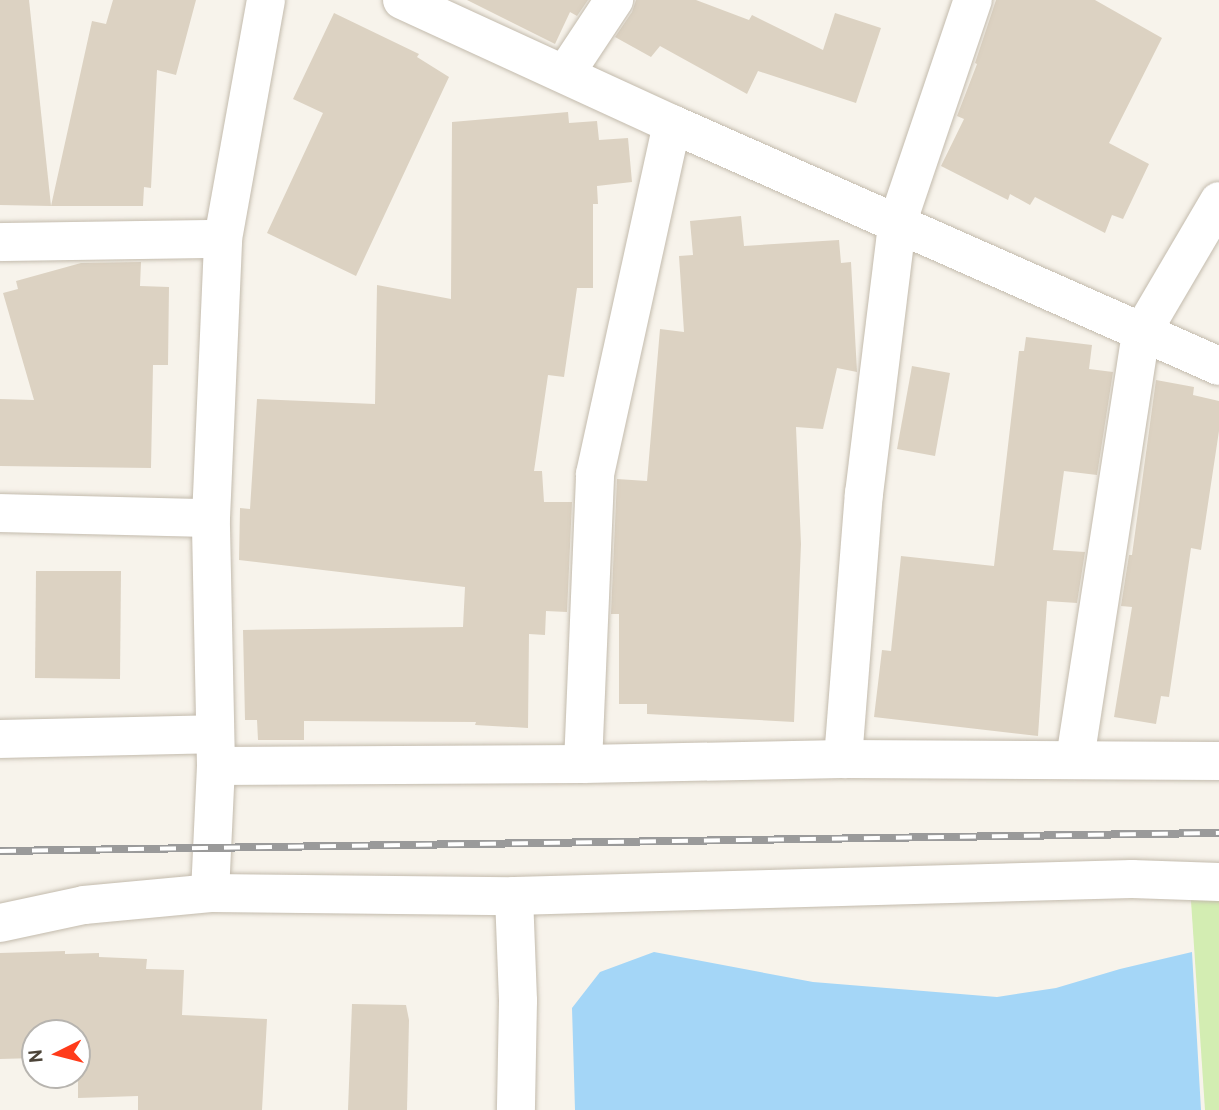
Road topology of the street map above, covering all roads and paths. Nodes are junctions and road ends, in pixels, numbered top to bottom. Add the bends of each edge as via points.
1 (266, 0) edge
2 (402, 0) edge
3 (614, 0) edge
4 (973, 0) edge
5 (565, 74) junction
6 (672, 124) junction
7 (1219, 201) edge
8 (897, 224) junction
9 (223, 239) junction
10 (0, 242) edge
11 (1141, 334) junction
12 (1219, 366) edge
13 (0, 513) edge
14 (212, 518) junction
15 (0, 739) edge
16 (215, 750) junction
17 (843, 759) junction
18 (1075, 759) junction
19 (1219, 761) edge
20 (583, 764) junction
21 (1219, 882) edge
22 (210, 893) junction
23 (514, 896) junction
24 (0, 923) edge
25 (516, 1110) edge

1 - 9 street
2 - 5 street
3 - 5 street
4 - 8 street
5 - 6 street
6 - 8 street
6 - 20 street via 596,474
7 - 11 street
8 - 11 street
8 - 17 street via 864,494
9 - 10 street
9 - 14 street
11 - 12 street
11 - 18 street
13 - 14 street
14 - 16 street
15 - 16 street
16 - 20 street
16 - 22 street
17 - 18 street
17 - 20 street
18 - 19 street
21 - 23 street via 1132,879
22 - 23 street
22 - 24 street via 84,905
23 - 25 street

